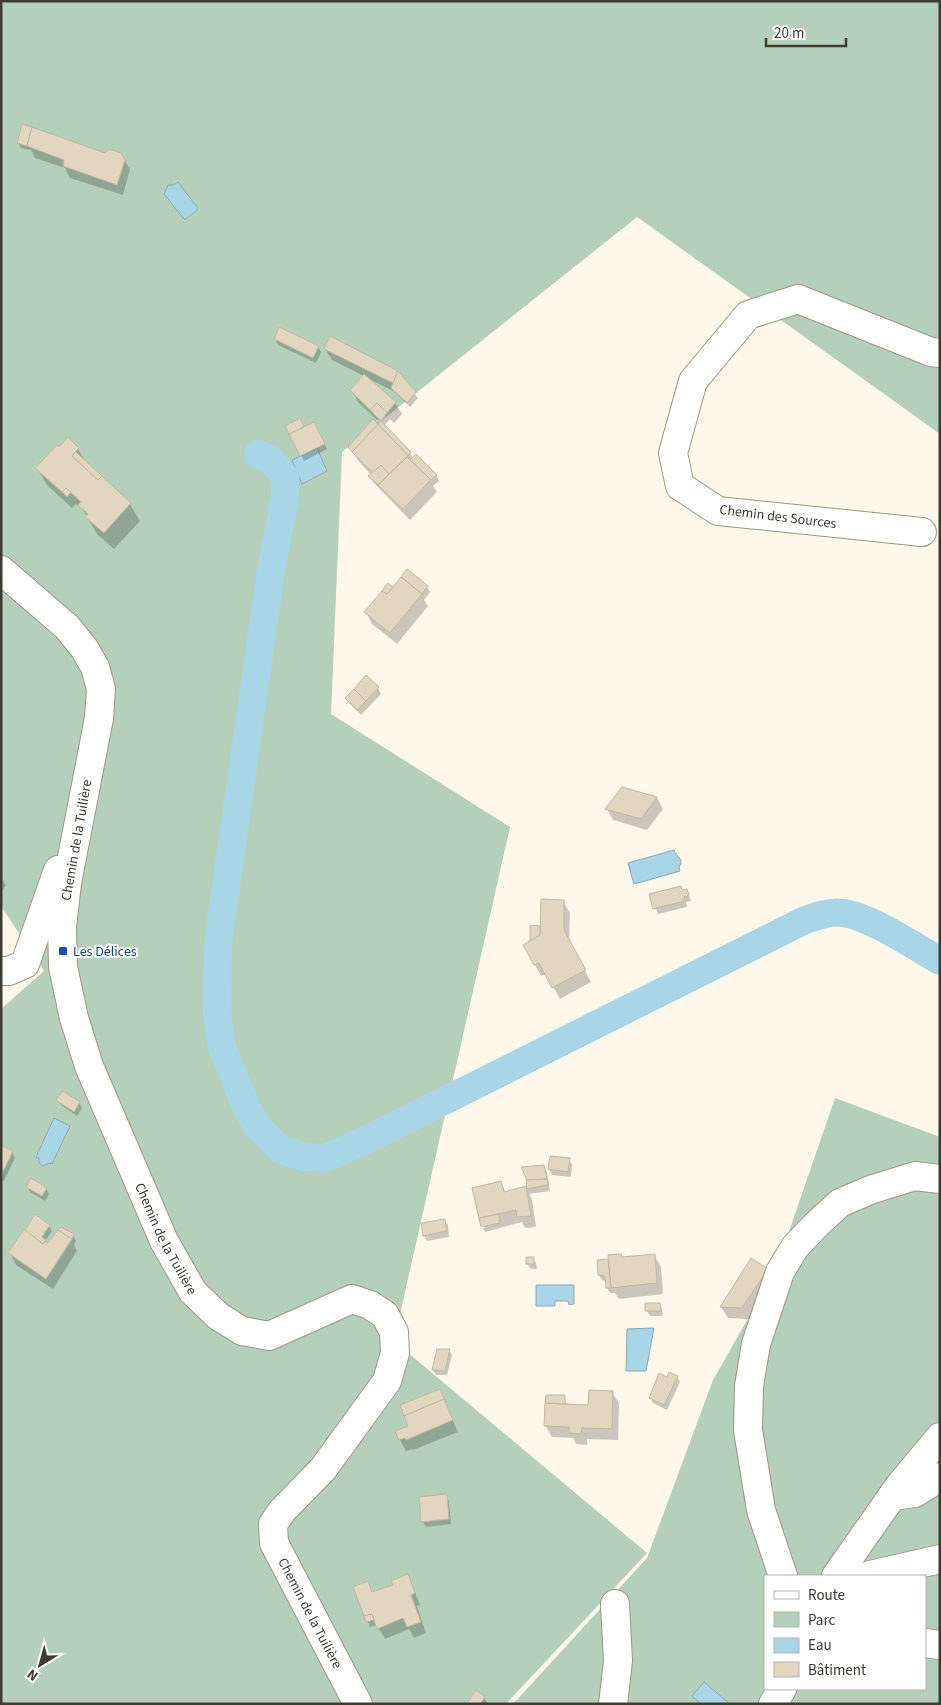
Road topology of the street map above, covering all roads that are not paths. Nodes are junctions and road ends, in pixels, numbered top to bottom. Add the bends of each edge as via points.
1 (940, 353) edge
2 (922, 532) dead end
3 (1, 570) edge
4 (82, 805) junction
5 (1, 971) edge
6 (940, 1180) edge
7 (940, 1437) edge
8 (940, 1477) edge
9 (892, 1496) junction
10 (940, 1559) edge
11 (783, 1575) edge
12 (837, 1575) edge
13 (870, 1575) edge
14 (615, 1604) dead end
15 (926, 1643) edge
16 (940, 1645) edge
17 (781, 1690) edge
18 (358, 1704) edge
19 (613, 1704) edge
20 (773, 1704) edge

1 - 2 street, Chemin des Sources via 930,352 798,299 748,314 693,381 673,453 680,486 718,511
3 - 4 street, Chemin de la Tuilière via 67,628 95,667 101,689 99,718
4 - 5 street via 25,964
4 - 18 street, Chemin de la Tuilière via 62,927 63,967 74,1018 89,1066 164,1241 194,1292 218,1316 242,1331 269,1336 352,1299 370,1304 384,1315 394,1332 395,1353 387,1381 323,1469 273,1524 274,1543
6 - 11 street via 915,1176 840,1203 795,1247 780,1272 756,1344 749,1386 748,1430 761,1510
7 - 9 street
8 - 9 street via 914,1493
9 - 12 street
10 - 13 street
14 - 19 street via 618,1661
15 - 16 street
17 - 20 street

